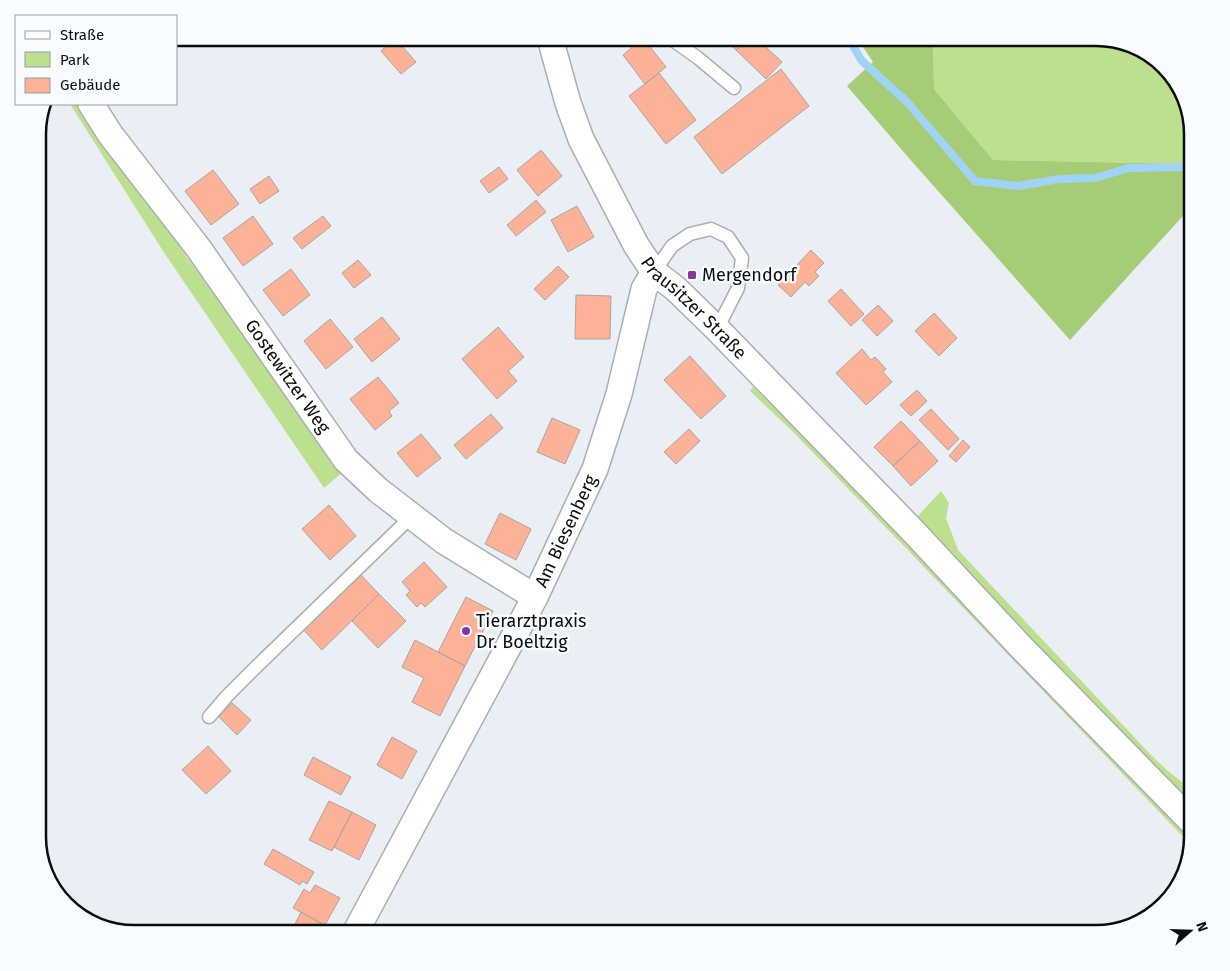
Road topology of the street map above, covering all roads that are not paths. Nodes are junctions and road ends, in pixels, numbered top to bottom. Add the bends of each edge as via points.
1 (552, 46) edge
2 (681, 46) edge
3 (734, 88) dead end
4 (92, 105) edge
5 (654, 272) junction
6 (716, 329) junction
7 (412, 516) junction
8 (535, 597) junction
9 (209, 717) dead end
10 (1184, 814) edge
11 (360, 925) edge

1 - 5 street, Prausitzer Straße via 581,139 636,245
2 - 3 lane
4 - 7 street, Gostewitzer Weg via 110,134 199,249 346,460
5 - 6 street, Prausitzer Straße
5 - 6 lane via 672,246 690,234 711,229 728,237 742,258 738,288
5 - 8 street, Am Biesenberg via 644,289 619,394 595,469
6 - 10 street, Prausitzer Straße
7 - 8 street, Gostewitzer Weg via 444,541
7 - 9 lane
8 - 11 street, Am Biesenberg

